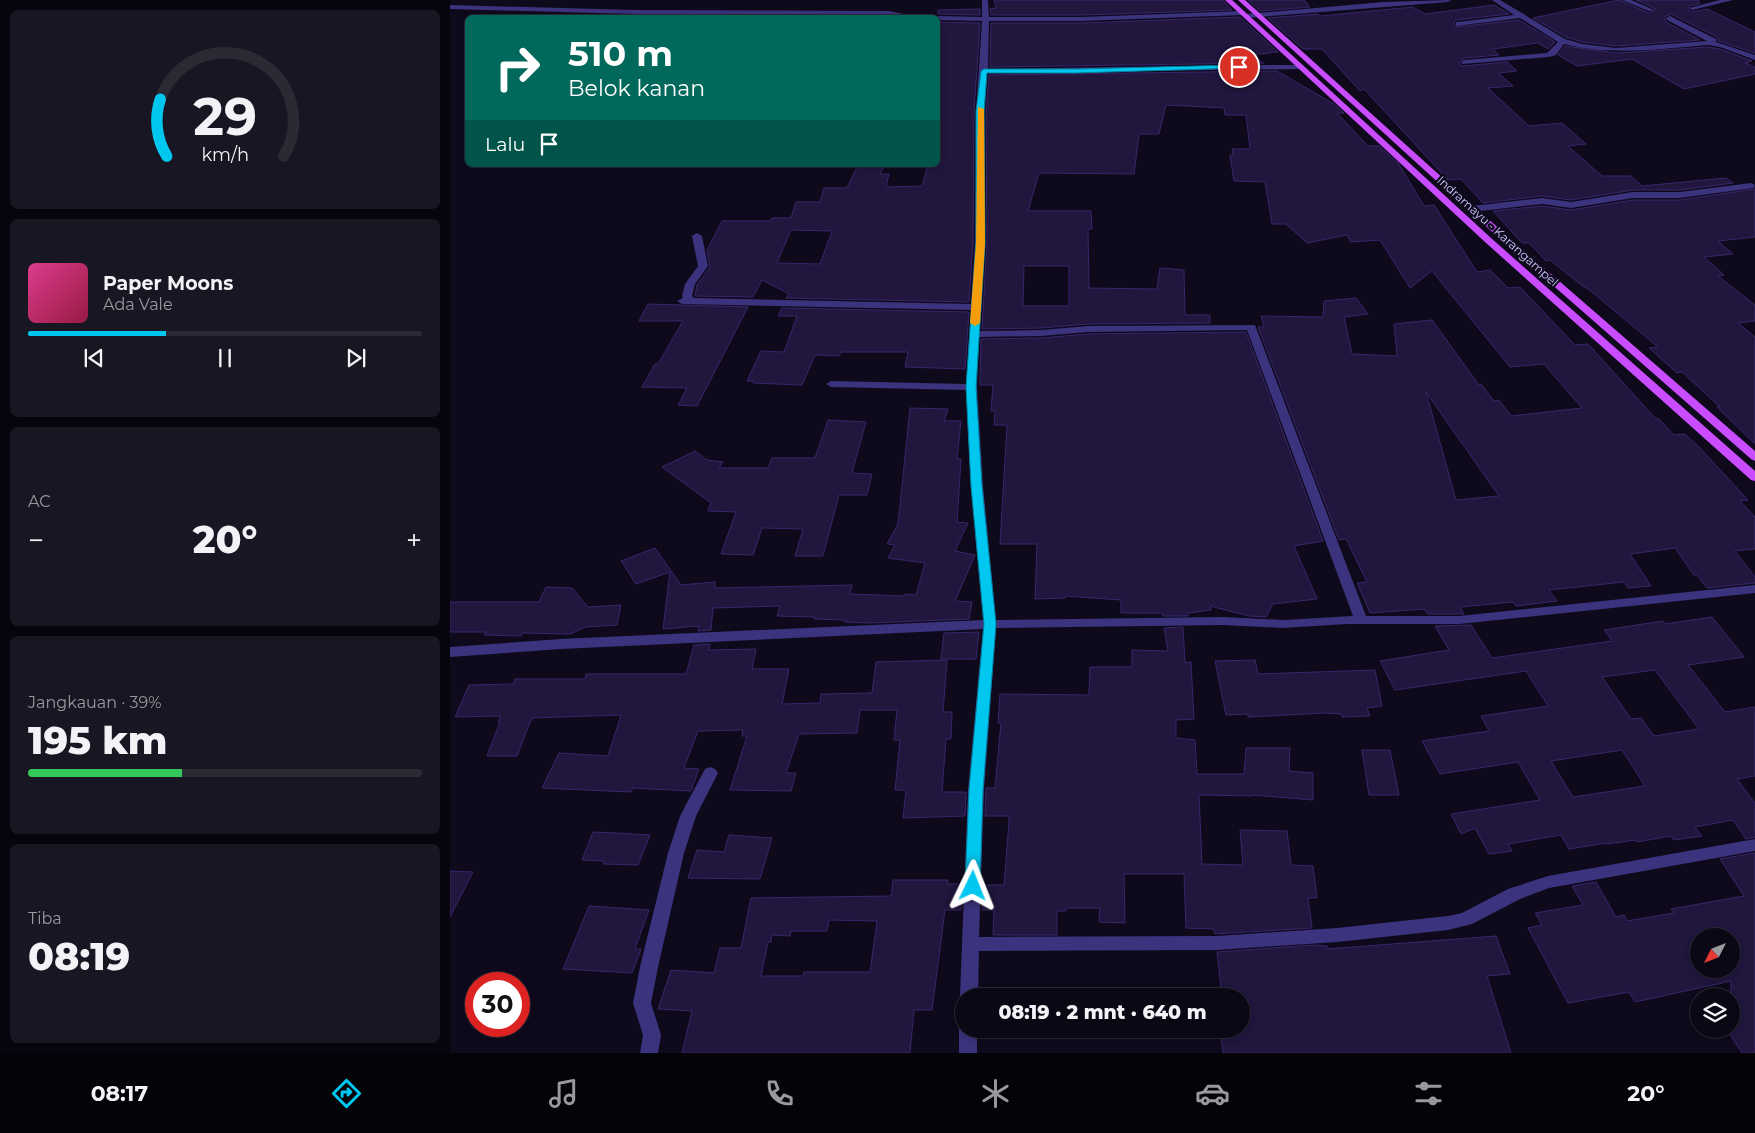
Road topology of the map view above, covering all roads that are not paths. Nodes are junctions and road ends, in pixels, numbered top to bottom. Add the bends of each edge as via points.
1 (542, 0) edge
2 (985, 0) edge
3 (1228, 0) edge
4 (1242, 0) edge
5 (1448, 0) edge
6 (1495, 0) edge
7 (1626, 0) edge
8 (1730, 0) edge
9 (450, 7) edge
10 (1692, 8) dead end
11 (539, 9) junction
12 (1650, 10) dead end
13 (902, 15) edge
14 (1244, 15) junction
15 (1259, 15) junction
16 (1523, 16) junction
17 (940, 18) edge
18 (1670, 18) dead end
19 (986, 19) junction
20 (1459, 24) dead end
21 (1562, 41) junction
22 (1717, 44) junction
23 (1755, 58) edge
24 (1465, 62) dead end
25 (1300, 67) junction
26 (984, 71) junction
27 (1378, 124) junction
28 (1364, 125) junction
29 (1751, 186) dead end
30 (1475, 212) junction
31 (1463, 216) junction
32 (698, 236) dead end
33 (975, 307) junction
34 (974, 334) junction
35 (831, 384) dead end
36 (971, 387) junction
37 (1755, 458) edge
38 (1755, 478) edge
39 (1755, 589) edge
40 (1361, 620) junction
41 (990, 624) junction
42 (450, 652) edge
43 (710, 774) dead end
44 (1755, 845) edge
45 (971, 944) junction
46 (969, 988) edge
47 (968, 1038) edge
48 (649, 1053) edge
49 (968, 1053) edge

1 - 11 street
2 - 19 street
3 - 14 main road, Indramayu - Karangampel
4 - 15 main road, Indramayu - Karangampel
5 - 15 street
6 - 16 street
7 - 12 street
8 - 10 street
9 - 11 street
11 - 13 street
14 - 15 street
14 - 19 street
14 - 25 main road, Indramayu - Karangampel
15 - 27 main road, Indramayu - Karangampel
16 - 20 street
16 - 21 street
17 - 19 street
18 - 22 street
19 - 26 street
21 - 22 street via 1616,50
21 - 24 street via 1549,55
22 - 23 street
25 - 26 street
25 - 28 main road, Indramayu - Karangampel
26 - 33 street via 980,112 980,243
27 - 28 main road
27 - 30 main road, Indramayu - Karangampel
28 - 31 main road, Indramayu - Karangampel
29 - 30 street via 1680,195 1633,196 1571,206 1542,201
30 - 31 main road
30 - 37 main road, Indramayu - Karangampel
31 - 38 main road, Indramayu - Karangampel
32 - 33 street via 703,266 690,284 686,302
33 - 34 street
34 - 36 street
34 - 40 street via 1251,327
35 - 36 street
36 - 41 street
39 - 40 street via 1459,620
40 - 41 street via 1283,624 1223,621
41 - 42 street
41 - 45 street via 976,790
43 - 48 street via 688,816 676,853 649,967 642,1003 652,1035
44 - 45 street via 1548,882 1514,894 1466,919 1448,923 1217,943
45 - 46 street
47 - 49 street

